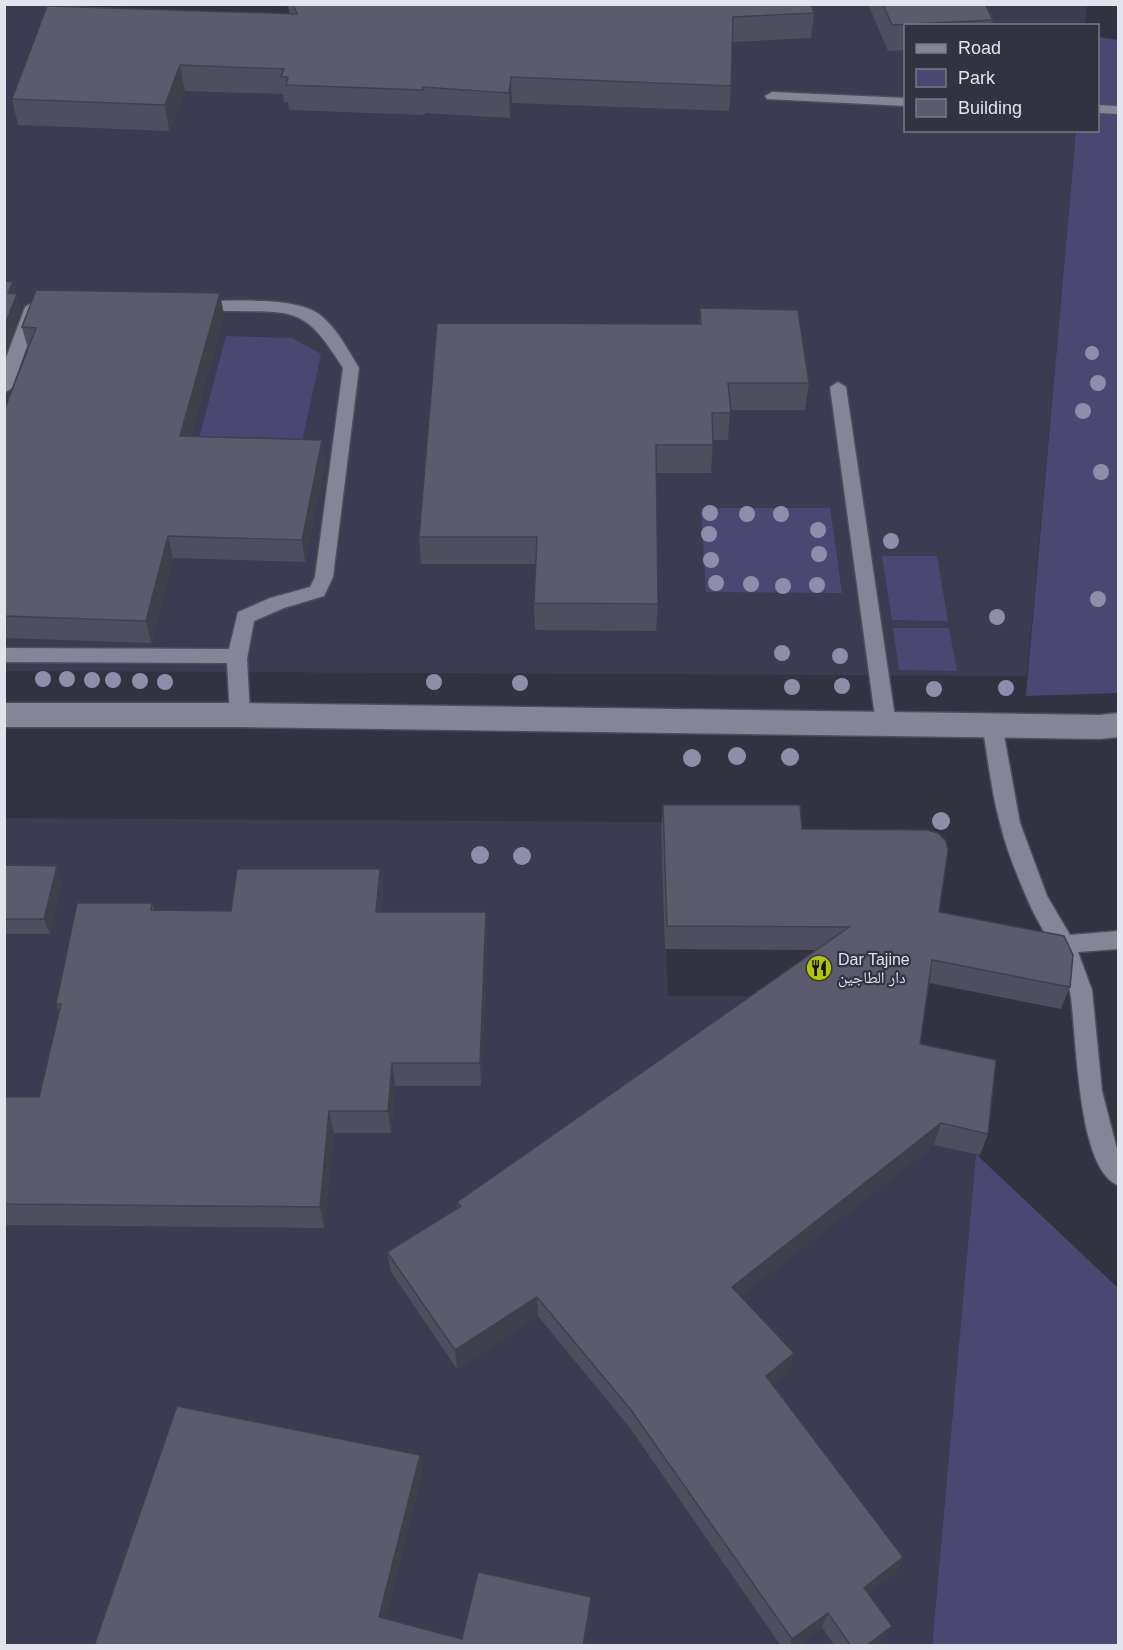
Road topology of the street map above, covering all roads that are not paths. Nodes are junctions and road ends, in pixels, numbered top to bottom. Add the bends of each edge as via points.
1 (772, 96) dead end
2 (904, 102) edge
3 (1099, 109) edge
4 (1119, 110) edge
5 (54, 301) edge
6 (183, 305) edge
7 (838, 387) dead end
8 (4, 388) edge
9 (4, 655) edge
10 (237, 659) junction
11 (4, 715) edge
12 (240, 715) junction
13 (886, 724) junction
14 (992, 724) junction
15 (1112, 727) edge
16 (1119, 940) edge
17 (1064, 944) junction
18 (1119, 1174) edge

1 - 2 lane
3 - 4 lane
5 - 8 lane via 33,307
6 - 10 lane via 290,310 312,316 351,368 324,578 317,591 245,617
7 - 13 lane
9 - 10 lane
10 - 12 lane
11 - 12 street
12 - 13 street
13 - 14 street
14 - 15 street
14 - 17 lane via 1010,823 1037,898
16 - 17 lane
17 - 18 lane via 1081,990 1090,1090 1108,1159

